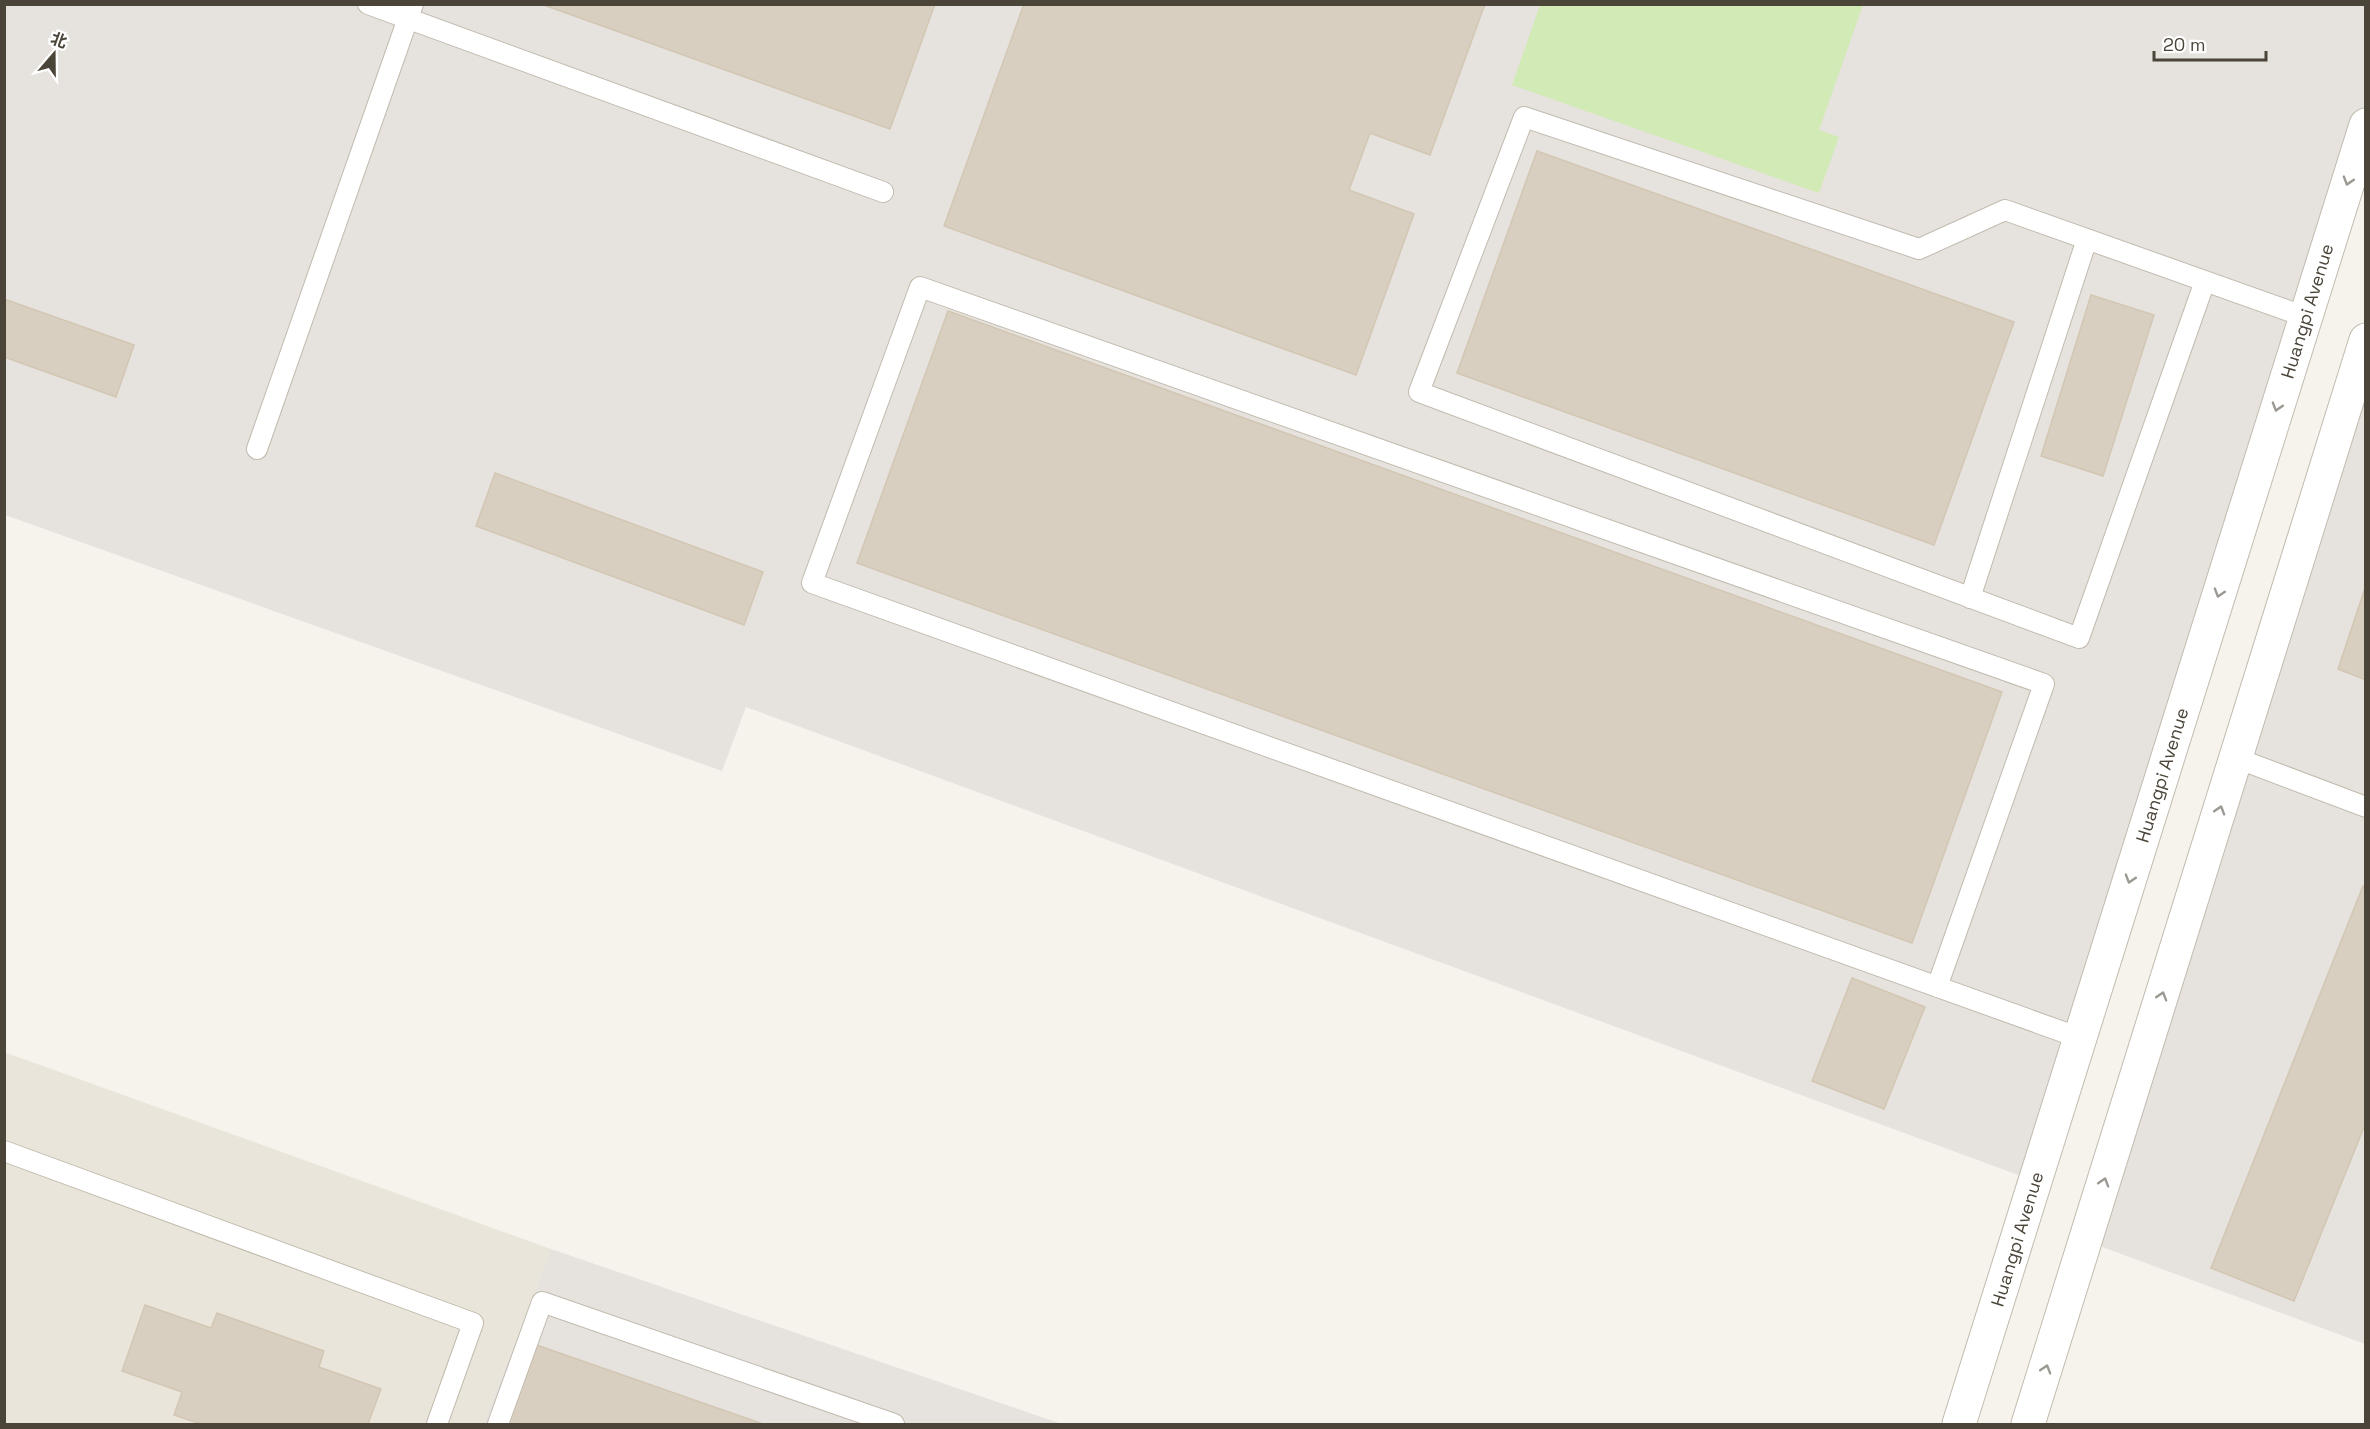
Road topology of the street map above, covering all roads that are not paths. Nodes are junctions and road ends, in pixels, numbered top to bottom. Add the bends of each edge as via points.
1 (368, 4) edge
2 (410, 12) edge
3 (2366, 125) edge
4 (883, 192) dead end
5 (2087, 239) junction
6 (2205, 280) junction
7 (2306, 317) junction
8 (2366, 340) edge
9 (256, 448) dead end
10 (1970, 598) junction
11 (2236, 758) junction
12 (2366, 807) edge
13 (1937, 987) junction
14 (2080, 1038) junction
15 (4, 1151) edge
16 (436, 1425) edge
17 (498, 1425) edge
18 (894, 1425) edge
19 (1959, 1425) edge
20 (2028, 1425) edge

1 - 2 lane
2 - 4 lane
2 - 9 lane
3 -> 7 street, Huangpi Avenue
5 - 6 lane
5 - 10 lane
5 - 10 lane via 2005,210 1919,249 1524,117 1419,392
6 - 7 lane
6 - 10 lane via 2079,638
7 -> 14 street, Huangpi Avenue
8 - 11 street
11 - 12 lane
20 -> 11 street
13 - 13 lane via 812,584 920,287 2044,684
13 - 14 lane
14 - 19 street, Huangpi Avenue
15 - 16 lane via 473,1323
17 - 18 lane via 542,1302

